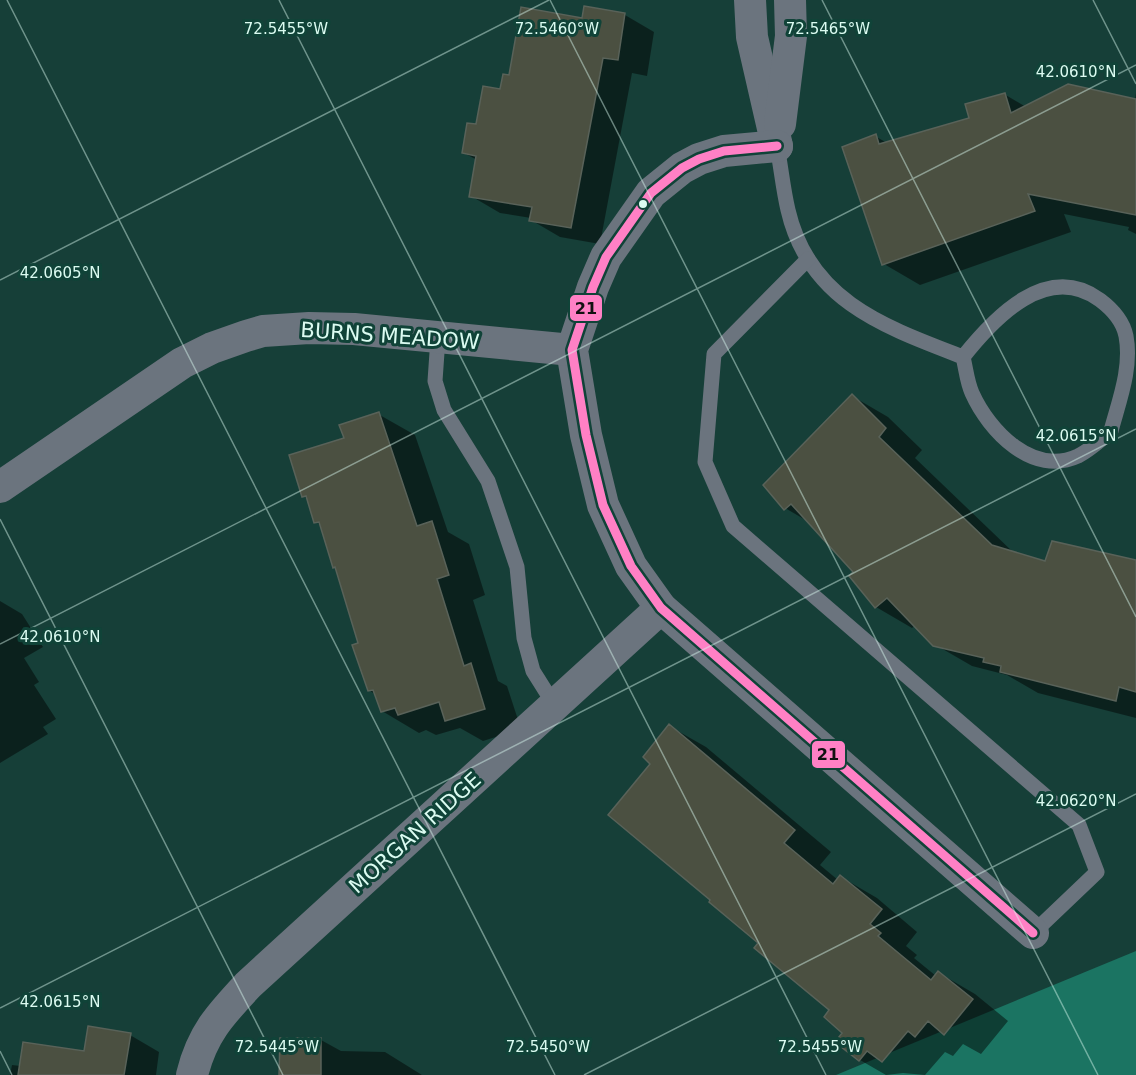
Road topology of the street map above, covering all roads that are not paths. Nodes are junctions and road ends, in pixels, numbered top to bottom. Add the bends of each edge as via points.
1 (750, 0) edge
2 (790, 0) edge
3 (777, 146) junction
4 (808, 259) junction
5 (438, 338) junction
6 (572, 350) junction
7 (963, 357) junction
8 (0, 487) edge
9 (661, 608) junction
10 (555, 706) junction
11 (1033, 933) joint
12 (192, 1075) edge

1 - 3 street via 752,37
2 - 3 street via 791,36
3 - 4 lane via 788,210
3 - 6 street via 724,151 699,159 651,193 606,257
4 - 7 lane via 833,290 860,311 903,334
4 - 11 lane via 714,354 705,462 733,526 1079,825 1097,872
5 - 6 street, BURNS MEADOW
5 - 8 street, BURNS MEADOW via 332,328 286,328 246,336 182,363
5 - 10 lane via 435,381 444,410 488,481 517,567 524,638 533,671
6 - 9 street via 586,435 603,504 631,566
7 - 7 lane via 992,321 1029,296 1052,288 1072,287 1091,294 1110,307 1126,336 1127,365 1111,431 1076,457 1043,460 1027,456 1009,442 980,407 972,393
9 - 10 street, MORGAN RIDGE
9 - 11 street
10 - 12 street, MORGAN RIDGE via 248,985 205,1037

